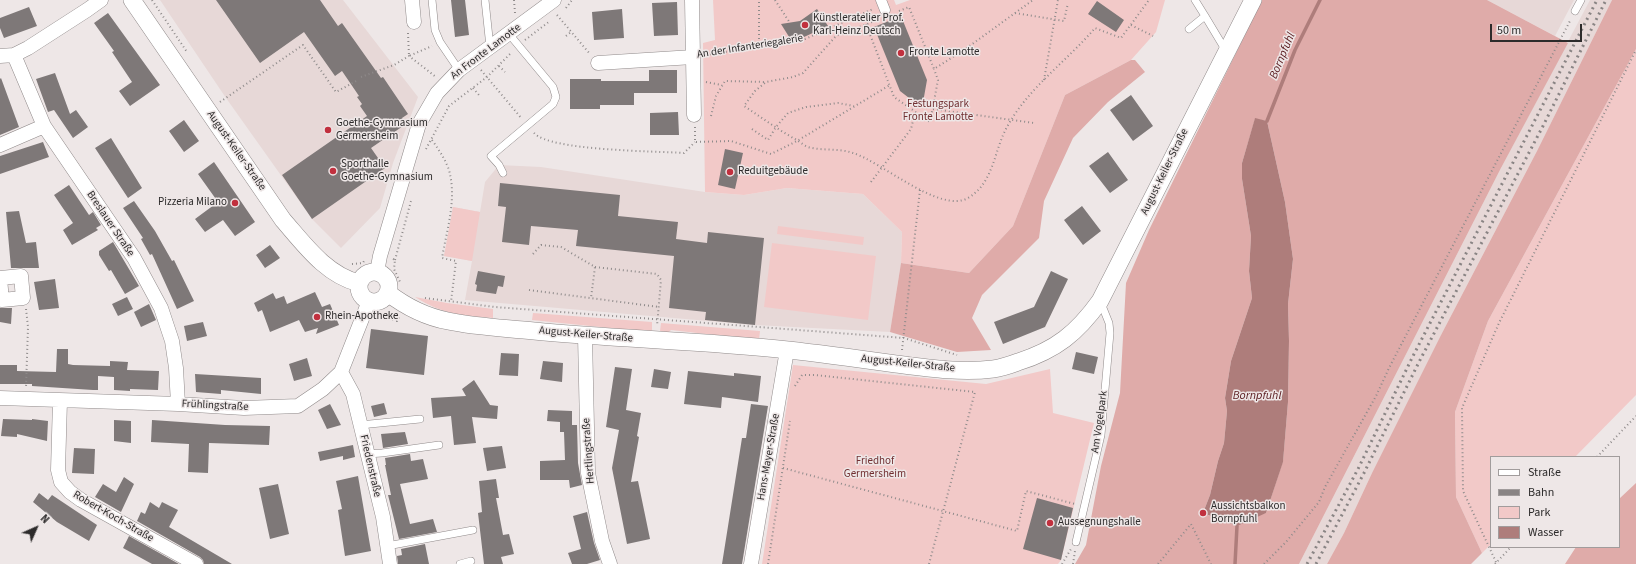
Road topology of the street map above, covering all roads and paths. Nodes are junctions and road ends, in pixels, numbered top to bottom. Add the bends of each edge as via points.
1 (100, 0) edge
2 (132, 0) edge
3 (152, 0) edge
4 (412, 0) edge
5 (432, 0) edge
6 (485, 0) edge
7 (554, 0) edge
8 (572, 0) edge
9 (692, 0) edge
10 (759, 0) edge
11 (775, 0) edge
12 (1032, 0) edge
13 (1058, 0) edge
14 (1148, 0) edge
15 (1195, 0) edge
16 (1253, 0) edge
17 (1581, 0) edge
18 (1068, 3) dead end
19 (880, 6) edge
20 (899, 11) dead end
21 (1575, 11) joint
22 (1015, 13) junction
23 (557, 15) junction
24 (1205, 16) junction
25 (1054, 20) junction
26 (414, 22) joint
27 (872, 22) dead end
28 (790, 23) dead end
29 (866, 24) junction
30 (1130, 24) junction
31 (1189, 29) dead end
32 (572, 32) junction
33 (509, 34) junction
34 (566, 36) dead end
35 (1153, 36) dead end
36 (440, 42) junction
37 (519, 46) junction
38 (490, 47) junction
39 (759, 47) junction
40 (1636, 50) edge
41 (1226, 51) junction
42 (14, 55) junction
43 (0, 56) edge
44 (409, 56) junction
45 (191, 57) dead end
46 (693, 57) junction
47 (474, 59) junction
48 (598, 63) joint
49 (499, 66) junction
50 (934, 69) junction
51 (459, 70) junction
52 (505, 72) dead end
53 (361, 77) dead end
54 (487, 77) junction
55 (358, 80) dead end
56 (694, 80) junction
57 (1043, 81) junction
58 (766, 82) junction
59 (444, 84) junction
60 (722, 85) junction
61 (890, 85) junction
62 (473, 88) junction
63 (479, 95) dead end
64 (216, 96) dead end
65 (854, 106) junction
66 (933, 109) junction
67 (919, 114) junction
68 (694, 115) joint
69 (711, 116) dead end
70 (1011, 120) junction
71 (1034, 123) dead end
72 (528, 125) junction
73 (44, 126) junction
74 (776, 127) junction
75 (752, 129) dead end
76 (432, 140) junction
77 (798, 141) junction
78 (695, 142) junction
79 (0, 145) edge
80 (424, 153) dead end
81 (883, 167) junction
82 (503, 173) dead end
83 (871, 182) dead end
84 (920, 190) junction
85 (412, 196) dead end
86 (533, 254) dead end
87 (394, 260) junction
88 (351, 264) dead end
89 (379, 264) junction
90 (595, 267) junction
91 (0, 279) edge
92 (359, 283) junction
93 (395, 289) junction
94 (529, 290) dead end
95 (423, 297) dead end
96 (23, 298) junction
97 (592, 298) junction
98 (369, 301) junction
99 (1100, 301) junction
100 (451, 302) junction
101 (659, 306) junction
102 (658, 316) dead end
103 (585, 336) junction
104 (904, 338) junction
105 (787, 350) junction
106 (964, 355) dead end
107 (898, 364) junction
108 (341, 372) junction
109 (795, 386) dead end
110 (0, 398) edge
111 (26, 399) junction
112 (60, 401) junction
113 (178, 404) junction
114 (1636, 416) edge
115 (790, 418) dead end
116 (420, 419) dead end
117 (360, 425) junction
118 (439, 445) dead end
119 (367, 454) junction
120 (1598, 456) edge
121 (783, 468) junction
122 (1084, 506) junction
123 (943, 511) junction
124 (473, 530) dead end
125 (1076, 542) junction
126 (387, 546) junction
127 (1510, 548) edge
128 (471, 562) dead end
129 (1495, 563) edge
130 (196, 564) edge
131 (390, 564) edge
132 (460, 564) edge
133 (610, 564) edge
134 (751, 564) edge
135 (768, 564) edge
136 (929, 564) edge
137 (1062, 564) edge
138 (1073, 564) edge
139 (1158, 564) edge
140 (1211, 564) edge
141 (1264, 564) edge

1 - 42 street
2 - 92 street, August-Keiler-Straße via 283,220 324,265
3 - 45 path
4 - 26 street
5 - 36 lane via 435,30
6 - 38 lane
7 - 33 street, An Fronte Lamotte
8 - 23 path
9 - 46 street
10 - 39 path
11 - 28 path
12 - 22 path
13 - 25 path
14 - 30 path
15 - 24 lane
16 - 41 street, August-Keiler-Straße
17 - 21 lane
18 - 25 path via 1064,21
19 - 39 path, An der Infanteriegalerie via 805,39
20 - 50 path via 909,7
21 - 141 path via 1319,502
22 - 25 path
22 - 50 path
23 - 32 path
23 - 37 path
24 - 31 lane
24 - 41 lane
25 - 57 path
26 - 44 path via 408,28
27 - 29 path
29 - 58 path via 836,36 803,73
29 - 61 path
30 - 35 path
30 - 57 path via 1120,38 1095,28
32 - 34 path
32 - 48 path
33 - 37 lane
33 - 38 street, An Fronte Lamotte
36 - 44 path
36 - 51 lane
37 - 49 path
37 - 72 lane via 556,92 553,104
38 - 47 street, An Fronte Lamotte
39 - 46 path, An der Infanteriegalerie
40 - 129 path via 1499,323 1462,408 1463,491
41 - 99 street, August-Keiler-Straße
42 - 43 street
42 - 73 street, Breslauer Straße
44 - 53 path via 394,65
44 - 59 path
46 - 48 street, An der Infanteriegalerie
46 - 56 street
47 - 51 street, An Fronte Lamotte
47 - 54 path
49 - 52 path
49 - 54 path
50 - 66 path via 938,80
51 - 59 street, An Fronte Lamotte
54 - 62 path
54 - 72 path
55 - 64 path via 336,92 303,46 220,102
56 - 60 path
56 - 68 street
57 - 70 path via 1019,107
58 - 60 path via 725,80
58 - 74 path via 755,91 744,106
59 - 89 street, An Fronte Lamotte via 419,124
60 - 69 path
61 - 65 path
61 - 67 path via 894,97
62 - 63 path
62 - 76 path via 446,110
65 - 74 path via 838,103 806,107 788,112
65 - 77 path
66 - 67 path via 930,122
66 - 70 path
67 - 81 path
68 - 78 path
70 - 71 path
70 - 84 path via 991,170 981,186 968,198 954,201
72 - 78 path via 537,136 576,147 684,153
72 - 82 lane via 491,156
73 - 79 street
73 - 113 street, Breslauer Straße via 134,258 161,308 172,341
74 - 75 path via 768,140
74 - 77 path
76 - 80 path
76 - 100 path via 447,165 452,187 452,206 442,258 456,261
77 - 78 path via 771,154 731,141
77 - 81 path via 808,147 852,153
81 - 83 path
81 - 84 path
84 - 104 path
85 - 87 path
86 - 90 path via 540,245 560,247
87 - 89 path
87 - 93 path
88 - 89 path via 363,263 368,253
89 - 92 street via 373,272 364,275
89 - 93 street via 389,288
90 - 97 path
90 - 101 path via 657,274 662,280
91 - 96 street via 2,300
91 - 96 street via 21,276
92 - 98 street via 362,296
93 - 98 street via 378,302
93 - 103 street, August-Keiler-Straße via 395,298 446,321
94 - 97 path
95 - 100 path
96 - 111 path via 28,327
97 - 101 path
98 - 108 street, Frühlingstraße
99 - 107 street, August-Keiler-Straße via 1073,332 1054,347 1035,357 993,369 975,370 928,369
99 - 122 lane, Am Vogelpark via 1107,315 1110,334 1101,435
100 - 104 path via 650,320
101 - 102 path
103 - 105 street, August-Keiler-Straße
103 - 133 street, Hertlingstraße via 588,473 602,540
104 - 106 path via 956,355
104 - 107 path
105 - 107 street, August-Keiler-Straße
105 - 134 street, Hans-Mayer-Straße
108 - 113 street, Frühlingstraße via 311,399 293,408
108 - 117 street, Friedenstraße via 353,394
109 - 123 path via 802,375 815,375 975,392
110 - 111 street, Frühlingstraße
111 - 112 street, Frühlingstraße
112 - 113 street, Frühlingstraße
112 - 130 street, Robert-Koch-Straße via 58,470 62,482 70,492
114 - 120 path
115 - 121 path
116 - 117 lane
117 - 119 street, Friedenstraße
118 - 119 lane
119 - 126 street, Friedenstraße via 383,517
121 - 123 path
121 - 135 path
122 - 123 path via 1026,491 1017,531
122 - 125 lane, Am Vogelpark
123 - 136 path
124 - 126 lane
125 - 137 path
125 - 138 path
126 - 131 street, Friedenstraße
127 - 129 path
128 - 132 lane
139 - 140 path via 1191,524

